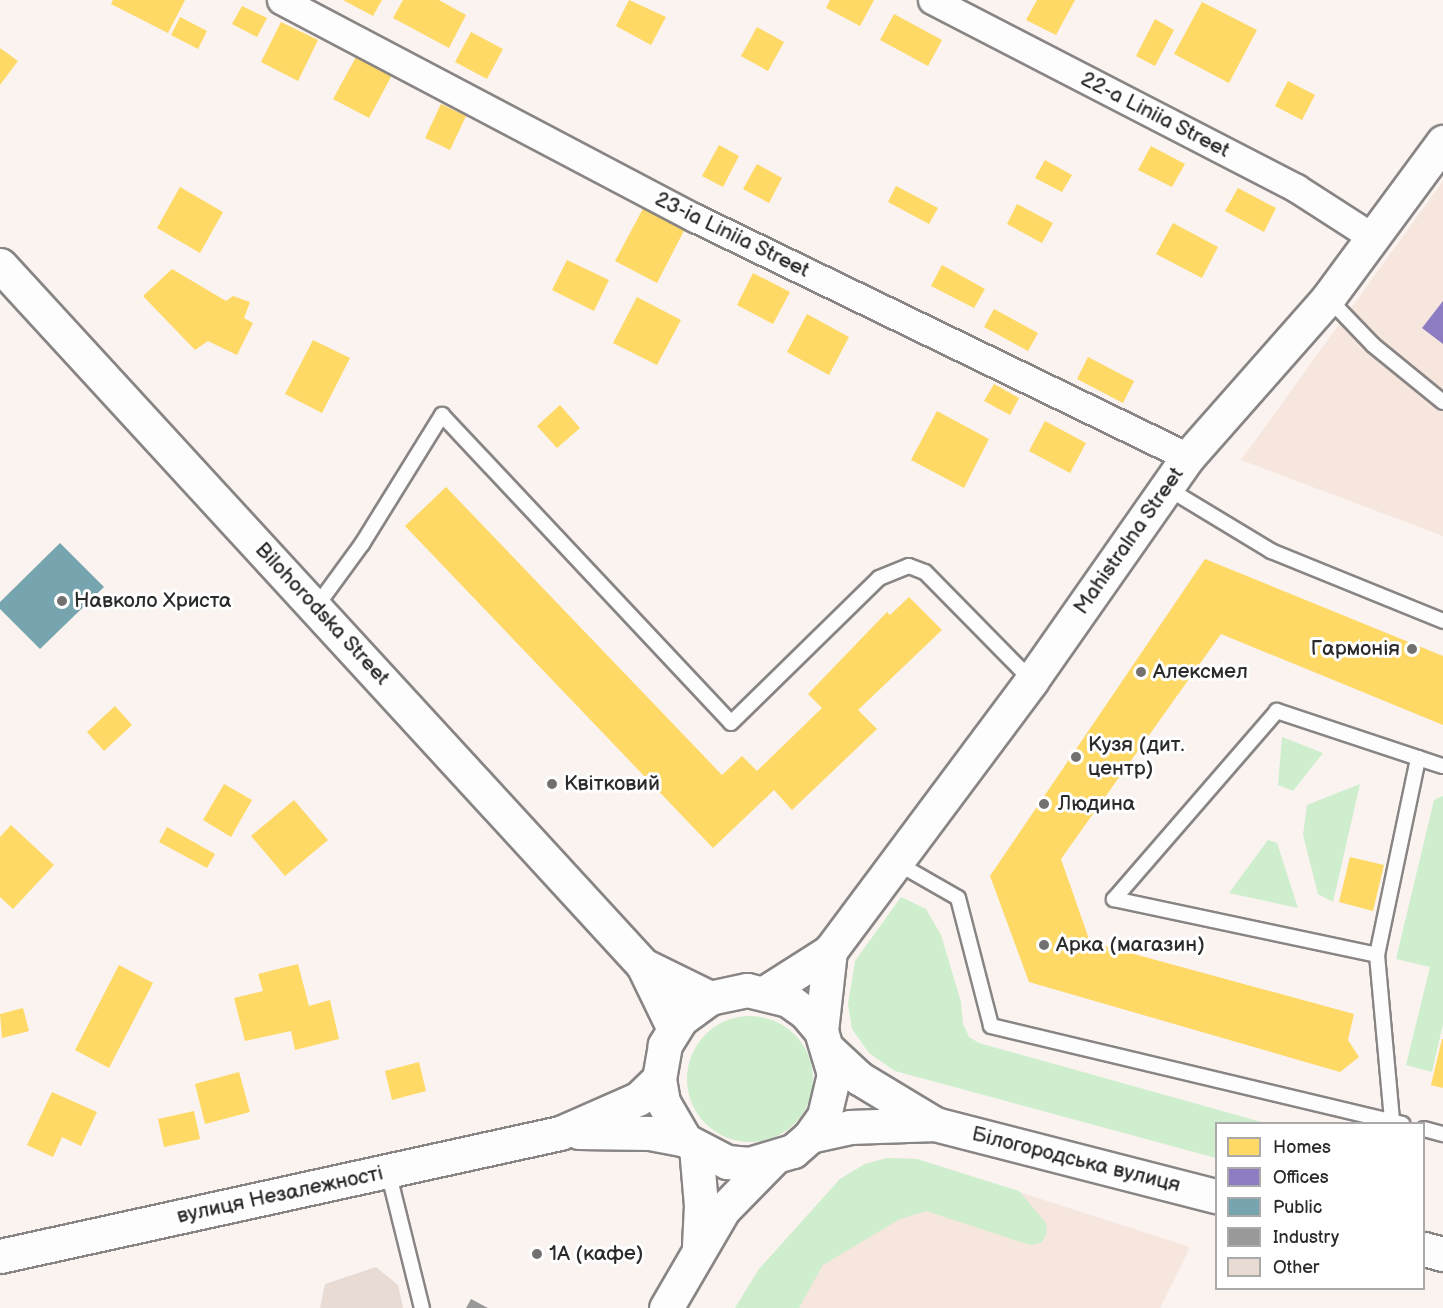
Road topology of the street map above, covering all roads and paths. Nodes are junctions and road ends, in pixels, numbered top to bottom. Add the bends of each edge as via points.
1 (282, 0) edge
2 (932, 0) edge
3 (1443, 142) edge
4 (1374, 238) junction
5 (5, 279) edge
6 (1328, 297) junction
7 (1443, 402) edge
8 (1188, 457) junction
9 (1167, 488) junction
10 (316, 607) junction
11 (1443, 621) edge
12 (1031, 681) junction
13 (1418, 758) junction
14 (1443, 766) edge
15 (897, 863) junction
16 (830, 951) junction
17 (1377, 955) junction
18 (643, 965) junction
19 (766, 992) junction
20 (710, 998) junction
21 (674, 1029) junction
22 (825, 1041) junction
23 (659, 1080) junction
24 (1397, 1122) edge
25 (935, 1124) junction
26 (1425, 1129) edge
27 (560, 1133) junction
28 (1443, 1134) edge
29 (810, 1136) junction
30 (690, 1144) junction
31 (772, 1160) junction
32 (388, 1171) junction
33 (1215, 1196) edge
34 (699, 1246) junction
35 (1425, 1249) edge
36 (1443, 1254) edge
37 (0, 1256) edge
38 (422, 1308) edge
39 (666, 1308) edge

1 - 8 street, 23-ia Liniia Street via 695,218
2 - 4 street, 22-a Liniia Street via 1296,188
3 - 4 street, Mahistralna Street
4 - 6 street, Mahistralna Street
5 - 10 street, Bilohorodska Street
6 - 7 lane via 1373,345
6 - 8 street, Mahistralna Street
8 - 9 street, Mahistralna Street
9 - 11 lane via 1271,551
9 - 12 street, Mahistralna Street
10 - 12 lane via 362,544 442,415 731,723 879,578 909,566 926,572
10 - 18 street, Bilohorodska Street
12 - 15 street, Mahistralna Street
13 - 14 lane
13 - 17 lane
13 - 17 lane via 1277,711 1114,899
15 - 16 street, Mahistralna Street
15 - 24 lane via 958,898 991,1026
16 - 19 street
16 - 22 street
17 - 24 lane
18 - 20 street
18 - 21 street
19 - 20 street via 728,992
19 - 22 street via 788,1000
20 - 21 street via 690,1011
21 - 23 street via 665,1045
22 - 25 street via 859,1078
22 - 29 street via 834,1074 832,1096
23 - 27 street via 638,1099
23 - 30 street via 663,1102
25 - 29 street via 851,1127
25 - 33 street, Білогородська вулиця
26 - 28 lane
27 - 30 street via 650,1133
27 - 32 street, вулиця Незалежності
29 - 31 street
30 - 31 street via 727,1162
30 - 34 street via 701,1205
31 - 34 street via 746,1184
32 - 37 street, вулиця Незалежності
32 - 38 lane
34 - 39 street
35 - 36 street

